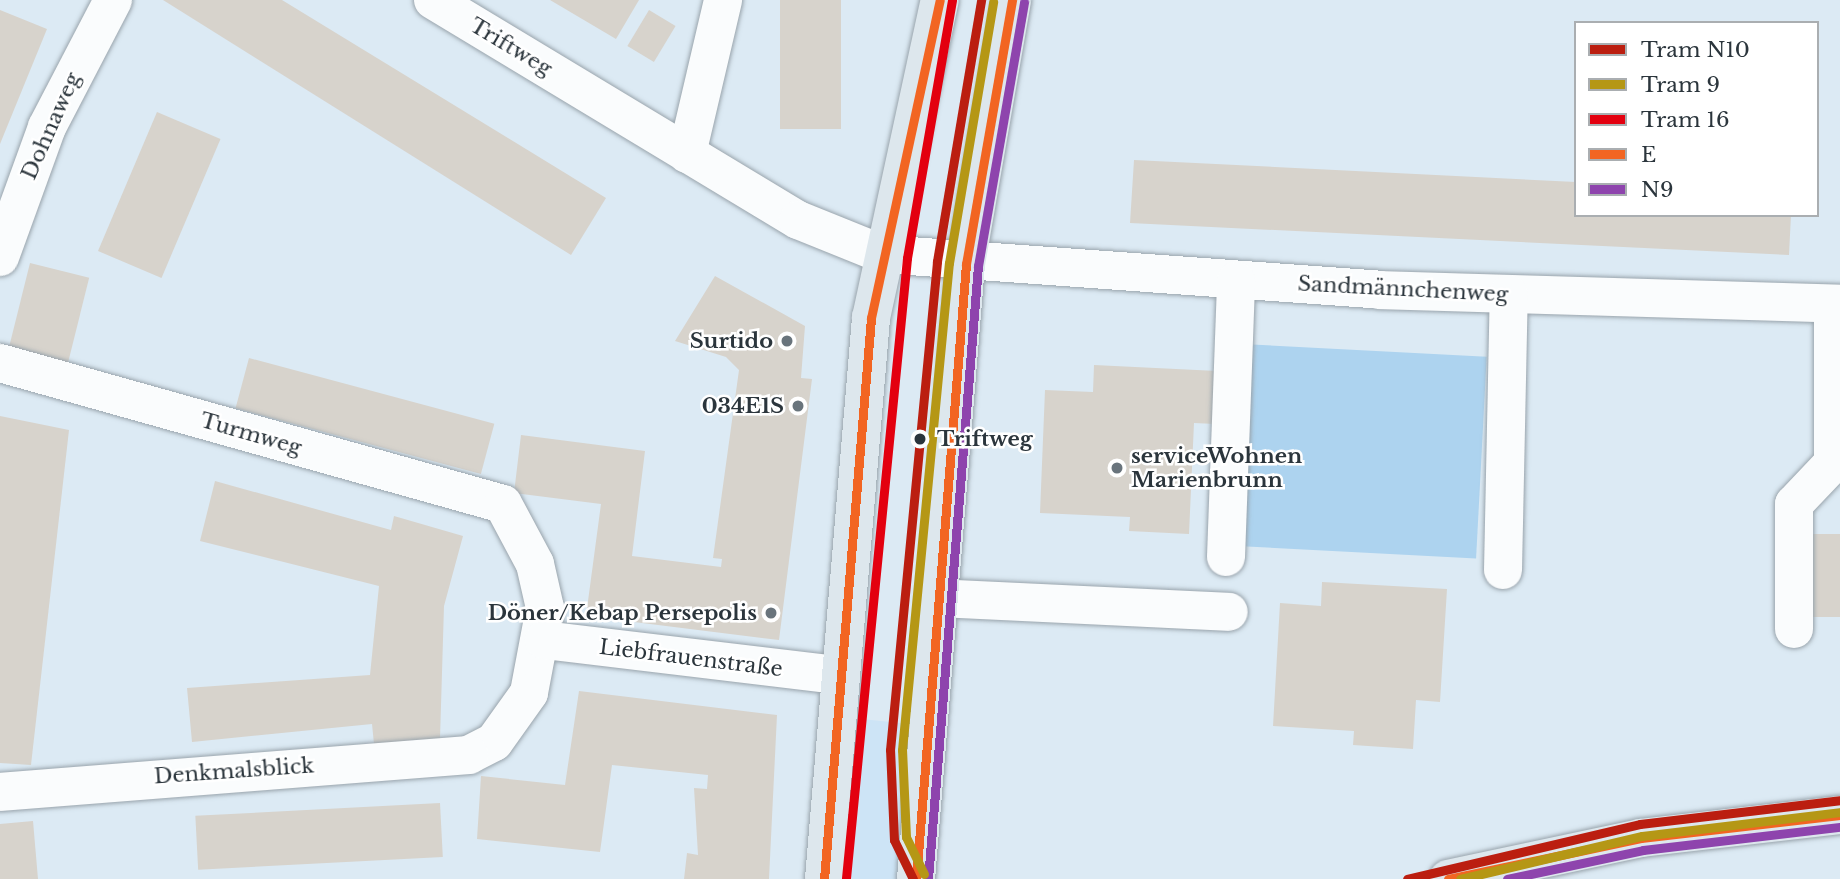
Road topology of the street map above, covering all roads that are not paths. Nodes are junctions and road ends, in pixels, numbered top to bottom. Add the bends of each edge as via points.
1 (113, 0) edge
2 (433, 0) edge
3 (723, 0) edge
4 (940, 0) edge
5 (1012, 0) edge
6 (687, 153) junction
7 (882, 254) junction
8 (0, 257) edge
9 (966, 264) junction
10 (1236, 281) junction
11 (1509, 294) junction
12 (1837, 304) edge
13 (0, 363) edge
14 (1226, 556) dead end
15 (1503, 570) dead end
16 (937, 597) junction
17 (1229, 612) dead end
18 (1794, 629) dead end
19 (544, 640) junction
20 (838, 675) junction
21 (0, 792) edge
22 (1840, 815) edge
23 (824, 879) edge
24 (916, 879) edge
25 (1448, 879) edge

1 - 8 street, Dohnaweg via 47,127
2 - 6 street, Triftweg
3 - 6 street
4 - 7 main road
5 - 9 main road
6 - 7 street, Triftweg via 798,220
7 - 9 street, Triftweg
7 - 20 main road
9 - 10 street, Sandmännchenweg
9 - 16 main road
10 - 11 street, Sandmännchenweg
10 - 14 street
11 - 12 street, Sandmännchenweg
11 - 15 street
12 - 18 street via 1833,463 1794,504
13 - 19 street, Turmweg via 503,503 535,564 545,608
16 - 17 street
16 - 24 main road
19 - 20 street, Liebfrauenstraße
19 - 21 street, Denkmalsblick via 517,715 494,742 469,755
20 - 23 main road
22 - 25 main road via 1641,838

